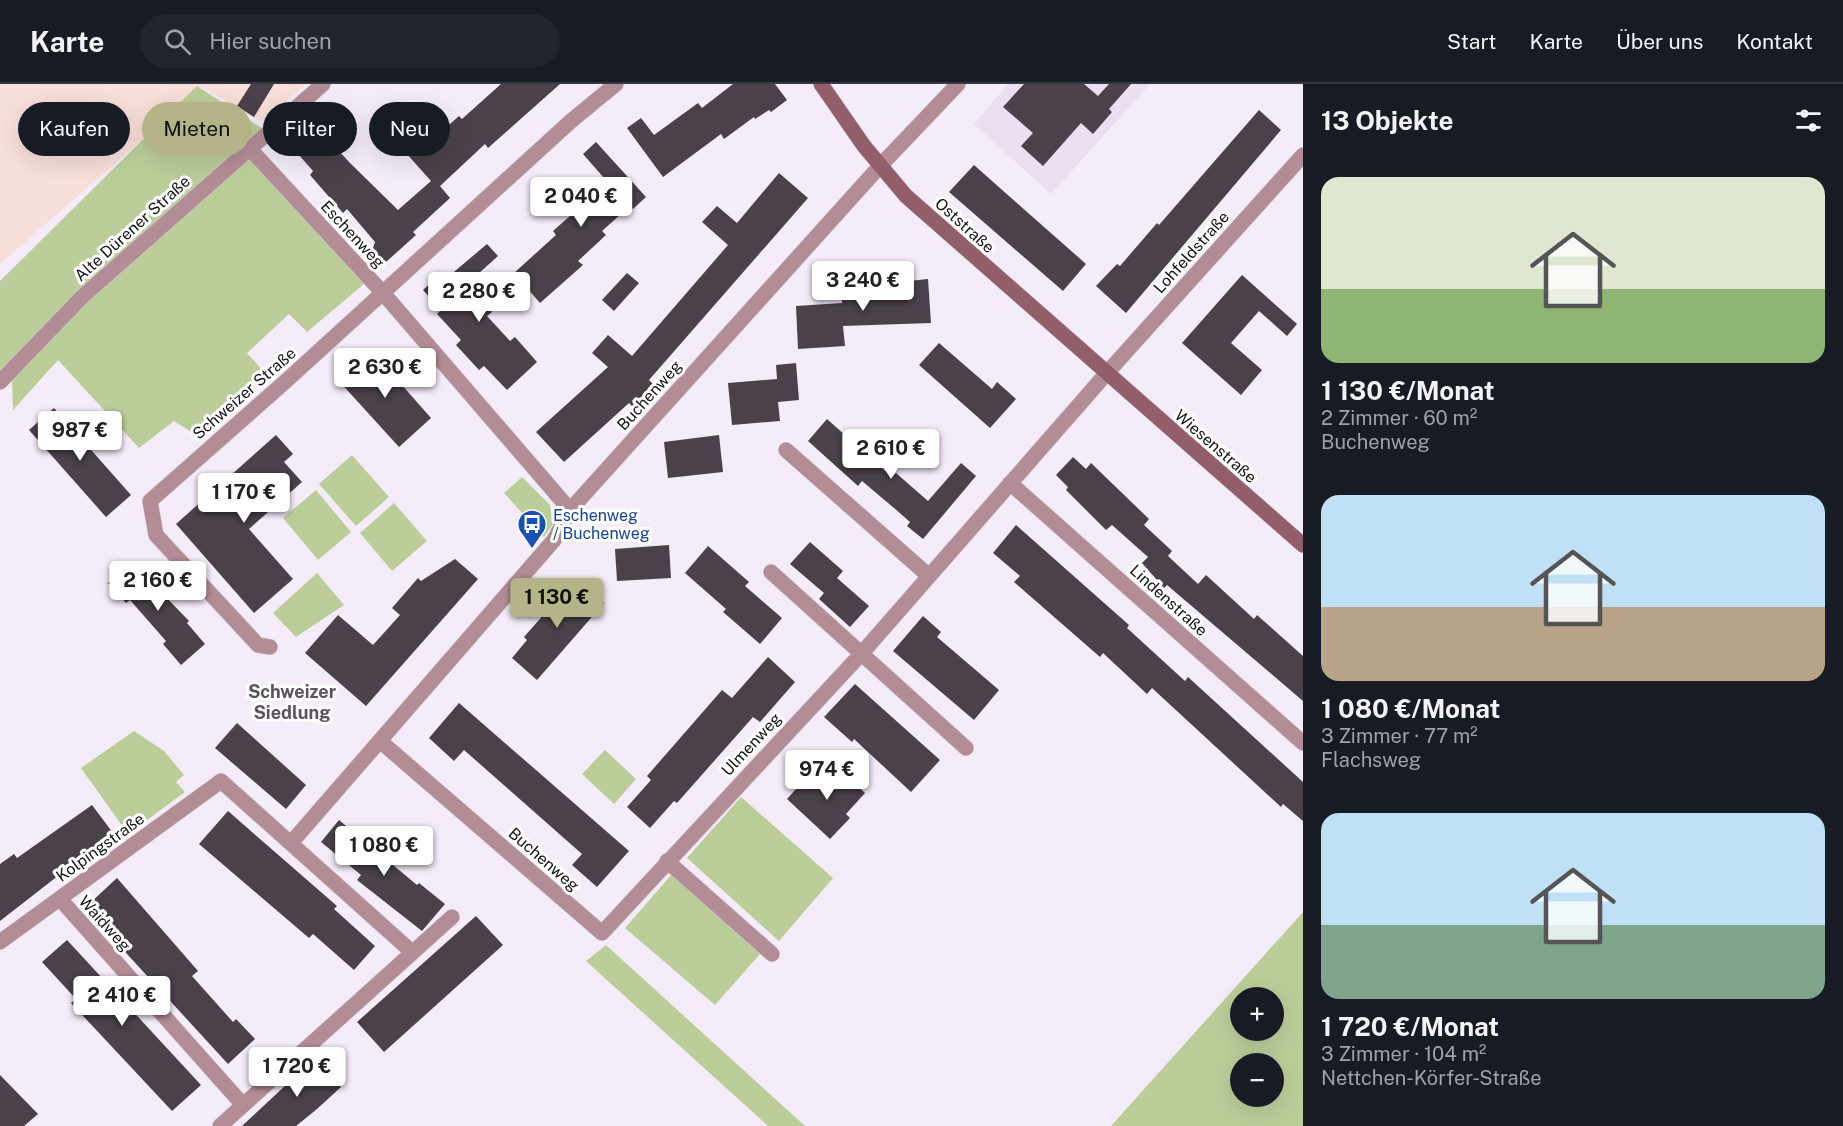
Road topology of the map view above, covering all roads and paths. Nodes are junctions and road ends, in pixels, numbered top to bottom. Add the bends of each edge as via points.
1 (323, 84) edge
2 (616, 84) edge
3 (821, 84) edge
4 (958, 84) edge
5 (251, 146) edge
6 (251, 150) edge
7 (1303, 155) edge
8 (240, 156) edge
9 (879, 166) junction
10 (383, 293) junction
11 (1106, 374) junction
12 (0, 382) edge
13 (786, 450) dead end
14 (1010, 483) junction
15 (570, 510) junction
16 (1303, 545) edge
17 (771, 572) dead end
18 (929, 576) junction
19 (270, 647) dead end
20 (862, 653) junction
21 (380, 741) junction
22 (1303, 743) edge
23 (966, 748) dead end
24 (291, 843) junction
25 (667, 861) junction
26 (60, 898) junction
27 (452, 917) dead end
28 (602, 933) joint
29 (0, 942) edge
30 (412, 952) junction
31 (772, 954) dead end
32 (243, 1105) junction
33 (220, 1126) edge

1 - 5 street, Alte Dürener Straße
2 - 10 street, Schweizer Straße
3 - 9 main road, Oststraße
4 - 9 street, Buchenweg
6 - 10 street, Eschenweg
7 - 11 street, Lohfeldstraße
8 - 12 street, Alte Dürener Straße via 82,297
9 - 11 main road, Oststraße via 906,196
9 - 15 street, Buchenweg
10 - 15 street, Eschenweg
10 - 19 street, Schweizer Straße via 150,501 156,535 258,645
11 - 14 street, Ulmenweg
11 - 16 main road, Wiesenstraße
13 - 18 street
14 - 18 street, Ulmenweg
14 - 22 street, Lindenstraße
15 - 21 street, Buchenweg via 554,540
17 - 20 street
18 - 20 street, Ulmenweg
20 - 23 street
20 - 25 street, Ulmenweg
21 - 24 street, Buchenweg
21 - 28 street, Buchenweg
24 - 26 street, Kolpingstraße via 221,781
24 - 30 street
25 - 28 street, Ulmenweg
25 - 31 street
26 - 29 street, Kolpingstraße
26 - 32 street, Waidweg
27 - 30 street
30 - 32 street
32 - 33 street

